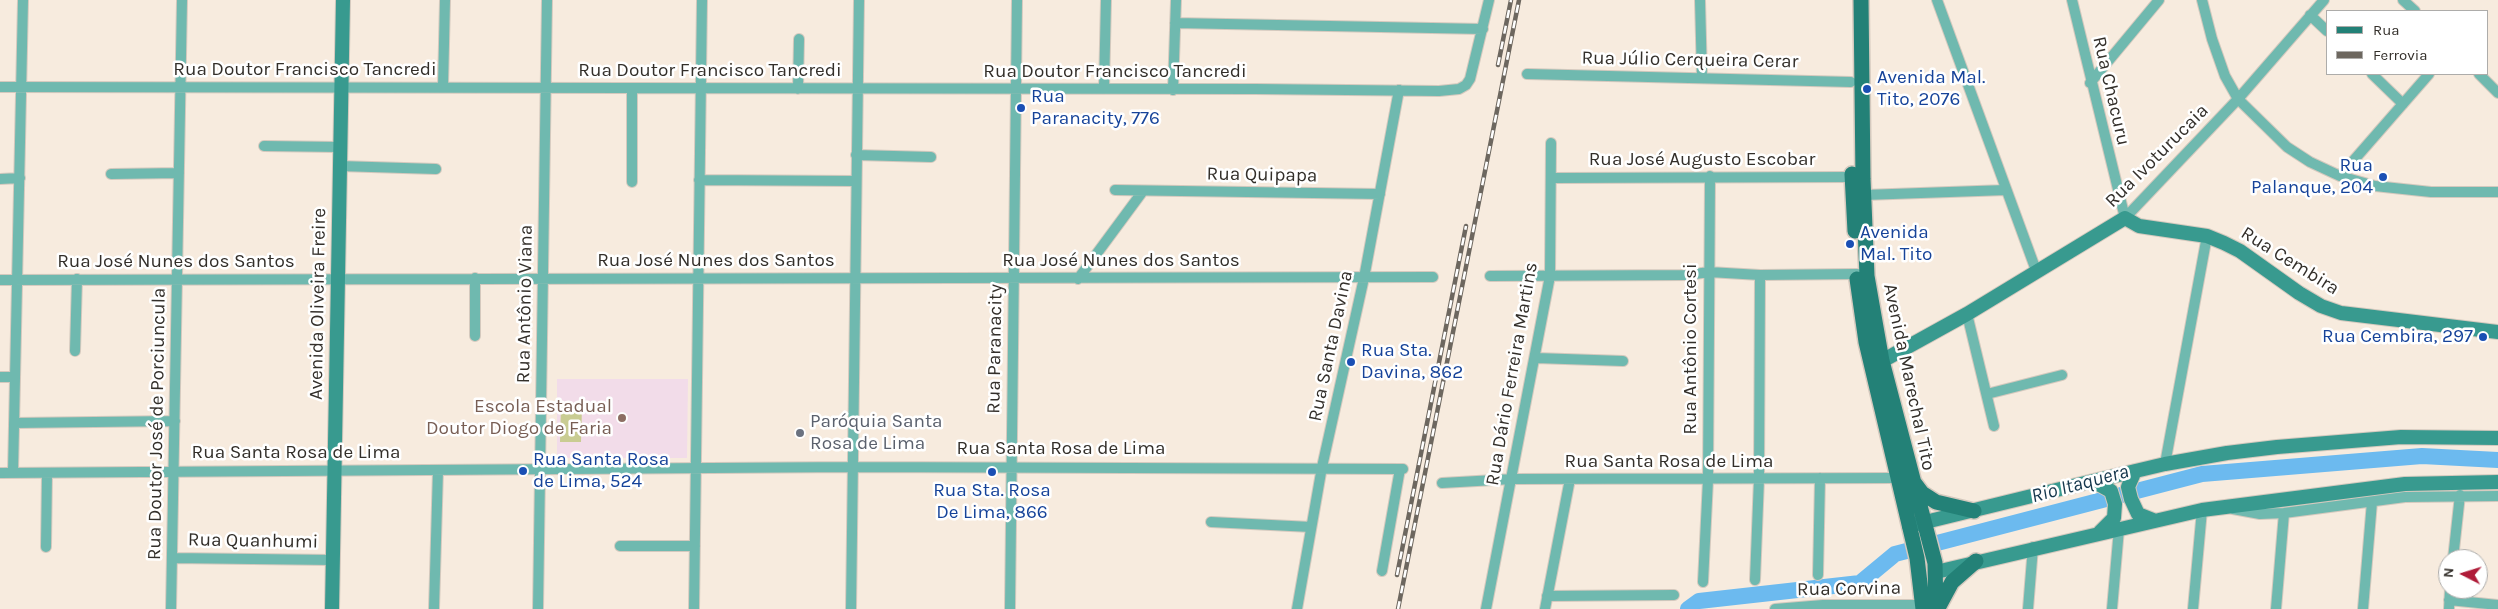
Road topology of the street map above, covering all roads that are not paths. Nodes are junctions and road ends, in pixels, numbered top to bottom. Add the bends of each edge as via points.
1 (23, 0) edge
2 (182, 0) edge
3 (343, 0) edge
4 (445, 0) edge
5 (547, 0) edge
6 (702, 0) edge
7 (859, 0) edge
8 (1017, 0) edge
9 (1106, 0) edge
10 (1176, 0) edge
11 (1489, 0) edge
12 (1700, 0) edge
13 (1851, 0) edge
14 (1861, 0) edge
15 (1937, 0) edge
16 (2072, 0) edge
17 (2159, 0) edge
18 (2202, 0) edge
19 (2324, 0) edge
20 (2403, 0) edge
21 (2413, 10) edge
22 (2310, 15) junction
23 (1175, 23) junction
24 (1483, 29) junction
25 (2326, 30) edge
26 (799, 39) dead end
27 (1527, 74) dead end
28 (2373, 75) edge
29 (2428, 75) edge
30 (2480, 75) edge
31 (1702, 77) junction
32 (1851, 82) junction
33 (2090, 83) junction
34 (0, 87) edge
35 (341, 87) junction
36 (443, 87) junction
37 (21, 88) junction
38 (181, 88) junction
39 (544, 88) junction
40 (632, 88) junction
41 (701, 89) junction
42 (798, 89) junction
43 (858, 89) junction
44 (1015, 89) junction
45 (1104, 89) junction
46 (1173, 90) junction
47 (1399, 90) junction
48 (2498, 92) edge
49 (2238, 99) junction
50 (2403, 104) junction
51 (1551, 143) dead end
52 (264, 146) dead end
53 (340, 147) junction
54 (856, 156) junction
55 (930, 157) dead end
56 (339, 166) junction
57 (436, 169) dead end
58 (179, 173) junction
59 (111, 174) dead end
60 (1710, 176) junction
61 (2340, 176) junction
62 (1852, 177) junction
63 (20, 178) junction
64 (1552, 178) junction
65 (0, 179) edge
66 (699, 180) junction
67 (856, 181) junction
68 (632, 182) dead end
69 (1115, 190) dead end
70 (2006, 190) junction
71 (1143, 191) junction
72 (2498, 192) edge
73 (1380, 194) junction
74 (1864, 195) junction
75 (2125, 218) junction
76 (2207, 236) junction
77 (1708, 272) junction
78 (2037, 273) junction
79 (1857, 274) junction
80 (1760, 275) junction
81 (1490, 276) dead end
82 (1550, 276) junction
83 (1433, 277) dead end
84 (177, 278) junction
85 (338, 278) junction
86 (476, 278) junction
87 (855, 278) junction
88 (1013, 278) junction
89 (1364, 278) junction
90 (543, 279) junction
91 (698, 279) junction
92 (1078, 279) junction
93 (0, 280) edge
94 (17, 280) junction
95 (77, 280) junction
96 (1966, 314) junction
97 (2498, 332) edge
98 (475, 336) dead end
99 (75, 351) dead end
100 (1536, 358) junction
101 (1623, 361) dead end
102 (1882, 361) junction
103 (2062, 375) dead end
104 (0, 377) edge
105 (15, 377) junction
106 (1987, 394) junction
107 (174, 421) junction
108 (14, 423) junction
109 (1994, 426) dead end
110 (2498, 438) edge
111 (2164, 464) junction
112 (1011, 466) junction
113 (853, 467) junction
114 (1322, 467) junction
115 (696, 469) junction
116 (335, 470) junction
117 (438, 470) junction
118 (540, 470) junction
119 (174, 471) junction
120 (2135, 471) junction
121 (0, 473) edge
122 (13, 473) junction
123 (47, 473) junction
124 (1820, 478) junction
125 (1904, 478) junction
126 (1512, 479) junction
127 (1570, 479) junction
128 (1759, 479) junction
129 (1708, 480) junction
130 (2089, 482) junction
131 (2498, 482) edge
132 (1442, 483) dead end
133 (2460, 495) junction
134 (2498, 496) edge
135 (2372, 502) junction
136 (2222, 507) junction
137 (2202, 510) junction
138 (1974, 511) junction
139 (2284, 513) junction
140 (2153, 520) junction
141 (1211, 522) dead end
142 (1311, 527) junction
143 (1925, 527) junction
144 (2119, 529) junction
145 (1911, 533) junction
146 (2097, 534) junction
147 (620, 546) dead end
148 (695, 546) junction
149 (46, 547) dead end
150 (2033, 547) junction
151 (2454, 549) edge
152 (172, 558) junction
153 (333, 560) junction
154 (1976, 561) junction
155 (1926, 566) junction
156 (1382, 572) dead end
157 (1818, 575) dead end
158 (1755, 580) dead end
159 (1703, 582) dead end
160 (1674, 595) dead end
161 (1547, 596) junction
162 (2449, 604) edge
163 (2498, 605) edge
164 (1930, 608) edge
165 (171, 609) edge
166 (332, 609) edge
167 (434, 609) edge
168 (538, 609) edge
169 (694, 609) edge
170 (851, 609) edge
171 (1010, 609) edge
172 (1297, 609) edge
173 (1486, 609) edge
174 (1545, 609) edge
175 (1774, 609) edge
176 (2028, 609) edge
177 (2112, 609) edge
178 (2193, 609) edge
179 (2276, 609) edge
180 (2363, 609) edge

1 - 37 street
2 - 38 street, Rua Doutor José de Porciuncula
3 - 35 street, Avenida Oliveira Freire
4 - 36 street
5 - 39 street, Rua Antônio Viana
6 - 41 street
7 - 43 street
8 - 44 street, Rua Paranacity
9 - 45 street
10 - 23 street
11 - 24 street
12 - 31 street
13 - 32 main road, Avenida Marechal Tito
14 - 74 main road, Avenida Marechal Tito
15 - 70 street
16 - 33 street, Rua Chacuru
17 - 33 street
18 - 49 street via 2225,76
19 - 22 street, Rua Ivoturucaia
20 - 21 street
22 - 25 street
22 - 49 street, Rua Ivoturucaia
23 - 24 street
23 - 46 street
24 - 47 street, Rua Doutor Francisco Tancredi via 1466,86 1450,91
26 - 42 street
27 - 31 street, Rua Júlio Cerqueira Cerar
28 - 50 street
29 - 50 street
30 - 48 street
31 - 32 street, Rua Júlio Cerqueira Cerar
32 - 62 main road, Avenida Marechal Tito
33 - 75 street, Rua Chacuru
34 - 37 street, Rua Doutor Francisco Tancredi
35 - 36 street, Rua Doutor Francisco Tancredi
35 - 38 street, Rua Doutor Francisco Tancredi
35 - 53 street, Avenida Oliveira Freire
36 - 39 street, Rua Doutor Francisco Tancredi
37 - 38 street, Rua Doutor Francisco Tancredi
37 - 63 street
38 - 58 street, Rua Doutor José de Porciuncula
39 - 40 street, Rua Doutor Francisco Tancredi
39 - 90 street, Rua Antônio Viana
40 - 41 street, Rua Doutor Francisco Tancredi
40 - 68 street
41 - 42 street, Rua Doutor Francisco Tancredi
41 - 66 street
42 - 43 street, Rua Doutor Francisco Tancredi
43 - 44 street, Rua Doutor Francisco Tancredi
43 - 54 street
44 - 45 street, Rua Doutor Francisco Tancredi
44 - 88 street, Rua Paranacity
45 - 46 street, Rua Doutor Francisco Tancredi
46 - 47 street, Rua Doutor Francisco Tancredi
47 - 73 street, Rua Santa Davina
49 - 61 street via 2287,147
49 - 75 street, Rua Ivoturucaia
50 - 61 street
51 - 64 street, Rua Dário Ferreira Martins
52 - 53 street
53 - 56 street, Avenida Oliveira Freire
54 - 55 street
54 - 67 street
56 - 57 street
56 - 85 street, Avenida Oliveira Freire
58 - 59 street
58 - 84 street, Rua Doutor José de Porciuncula
60 - 62 street, Rua José Augusto Escobar
60 - 64 street, Rua José Augusto Escobar
60 - 77 street, Rua Antônio Cortesi
61 - 72 street via 2375,186
62 - 79 main road, Avenida Marechal Tito
63 - 65 street
63 - 94 street
64 - 82 street, Rua Dário Ferreira Martins
66 - 67 street
66 - 91 street
67 - 87 street
69 - 71 street, Rua Quipapa
70 - 74 street
70 - 78 street
71 - 73 street, Rua Quipapa
71 - 92 street
73 - 89 street, Rua Santa Davina
74 - 102 main road, Avenida Marechal Tito via 1867,276
75 - 76 street, Rua Cembira via 2139,226
75 - 78 street, Rua Ivoturucaia
76 - 97 street, Rua Cembira via 2240,251 2321,306 2341,313
76 - 111 street
77 - 80 street
77 - 82 street
77 - 129 street, Rua Antônio Cortesi
78 - 96 street, Rua Ivoturucaia
79 - 80 street
79 - 125 main road, Avenida Marechal Tito via 1866,342
80 - 128 street
81 - 82 street
82 - 100 street, Rua Dário Ferreira Martins
83 - 89 street, Rua José Nunes dos Santos
84 - 85 street, Rua José Nunes dos Santos
84 - 95 street, Rua José Nunes dos Santos
84 - 107 street, Rua Doutor José de Porciuncula
85 - 86 street, Rua José Nunes dos Santos
85 - 116 street, Avenida Oliveira Freire
86 - 90 street, Rua José Nunes dos Santos
86 - 98 street
87 - 88 street, Rua José Nunes dos Santos
87 - 91 street, Rua José Nunes dos Santos
87 - 113 street
88 - 92 street, Rua José Nunes dos Santos
88 - 112 street, Rua Paranacity
89 - 92 street, Rua José Nunes dos Santos
89 - 114 street, Rua Santa Davina
90 - 91 street, Rua José Nunes dos Santos
90 - 118 street, Rua Antônio Viana
91 - 115 street
93 - 94 street, Rua José Nunes dos Santos
94 - 95 street, Rua José Nunes dos Santos
94 - 105 street
95 - 99 street
96 - 102 street, Rua Ivoturucaia
96 - 106 street
100 - 101 street
100 - 126 street, Rua Dário Ferreira Martins
102 - 125 main road, Avenida Marechal Tito
103 - 106 street
104 - 105 street
105 - 108 street
106 - 109 street
107 - 108 street
107 - 119 street, Rua Doutor José de Porciuncula
108 - 122 street
110 - 111 street via 2419,437 2324,442
111 - 120 street
112 - 113 street, Rua Santa Rosa de Lima
112 - 114 street, Rua Santa Rosa de Lima
112 - 171 street, Rua Paranacity
113 - 115 street, Rua Santa Rosa de Lima
113 - 170 street
114 - 142 street, Rua Santa Davina
114 - 156 street, Rua Santa Rosa de Lima via 1402,469
115 - 118 street, Rua Santa Rosa de Lima
115 - 148 street
116 - 117 street, Rua Santa Rosa de Lima
116 - 119 street, Rua Santa Rosa de Lima
116 - 153 street, Avenida Oliveira Freire
117 - 118 street, Rua Santa Rosa de Lima
117 - 167 street
118 - 168 street, Rua Antônio Viana
119 - 123 street, Rua Santa Rosa de Lima
119 - 152 street, Rua Doutor José de Porciuncula
120 - 130 street
120 - 140 street via 2128,487 2134,509
121 - 122 street, Rua Santa Rosa de Lima
122 - 123 street, Rua Santa Rosa de Lima
123 - 149 street
124 - 125 street, Rua Santa Rosa de Lima
124 - 128 street, Rua Santa Rosa de Lima
124 - 157 street
125 - 138 main road via 1936,502
125 - 143 main road, Avenida Marechal Tito
125 - 145 main road, Avenida Marechal Tito
126 - 127 street, Rua Santa Rosa de Lima
126 - 132 street, Rua Santa Rosa de Lima
126 - 173 street, Rua Dário Ferreira Martins
127 - 129 street, Rua Santa Rosa de Lima
127 - 161 street
128 - 129 street, Rua Santa Rosa de Lima
128 - 158 street
129 - 159 street, Rua Antônio Cortesi
130 - 138 street
130 - 146 street via 2111,491 2116,513 2112,522
131 - 136 street via 2406,484
133 - 134 street
133 - 135 street
133 - 151 street
135 - 139 street
135 - 180 street
136 - 137 street
136 - 139 street via 2260,514
137 - 140 street
137 - 178 street
138 - 143 street
139 - 179 street
140 - 144 street
141 - 142 street
142 - 172 street, Rua Santa Davina
143 - 145 street
143 - 155 main road, Avenida Marechal Tito
144 - 146 street
144 - 177 street
145 - 155 main road, Avenida Marechal Tito
146 - 150 street
147 - 148 street
148 - 169 street
150 - 154 street
150 - 176 street
152 - 153 street, Rua Quanhumi
152 - 165 street, Rua Doutor José de Porciuncula
153 - 166 street, Avenida Oliveira Freire
154 - 155 street
154 - 164 main road
155 - 164 main road, Avenida Marechal Tito
160 - 161 street
161 - 174 street
162 - 163 street
164 - 175 street, Rua Corvina via 1823,605

